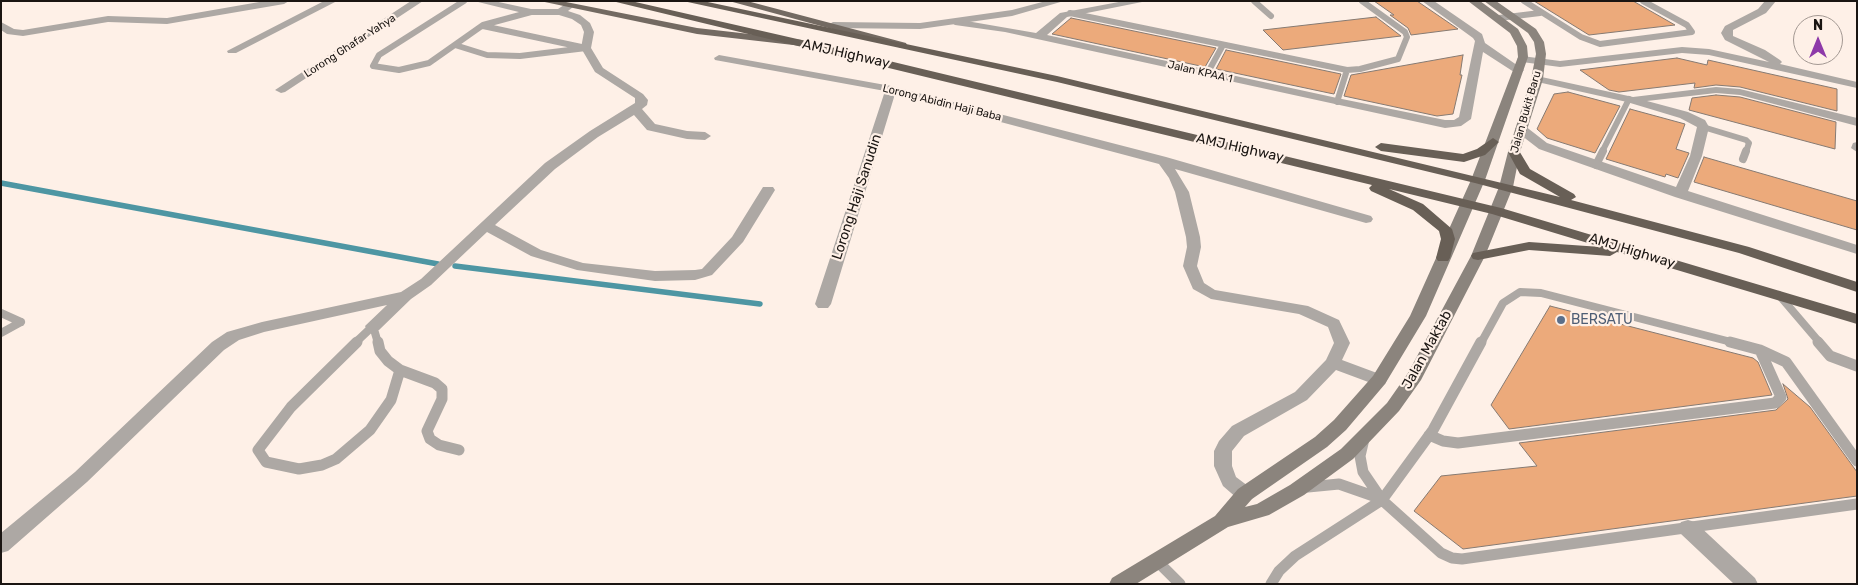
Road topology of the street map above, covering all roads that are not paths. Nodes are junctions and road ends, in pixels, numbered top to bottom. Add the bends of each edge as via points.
1 (284, 1) edge
2 (332, 1) edge
3 (418, 1) edge
4 (464, 1) edge
5 (479, 1) edge
6 (545, 1) edge
7 (617, 1) edge
8 (688, 1) edge
9 (734, 1) edge
10 (1059, 1) edge
11 (1142, 1) edge
12 (1254, 1) edge
13 (1362, 1) edge
14 (1427, 1) edge
15 (1489, 1) edge
16 (1524, 1) edge
17 (1643, 1) edge
18 (1772, 1) edge
19 (1474, 2) edge
20 (564, 9) junction
21 (531, 12) junction
22 (1540, 13) junction
23 (1070, 14) junction
24 (1271, 16) dead end
25 (1514, 16) junction
26 (1499, 18) junction
27 (955, 22) junction
28 (1, 25) edge
29 (833, 25) junction
30 (483, 26) junction
31 (1039, 36) junction
32 (806, 44) junction
33 (455, 45) junction
34 (1480, 45) junction
35 (1223, 46) junction
36 (586, 48) junction
37 (924, 51) junction
38 (232, 52) dead end
39 (719, 58) dead end
40 (1540, 62) junction
41 (1520, 64) junction
42 (1781, 66) junction
43 (1347, 70) junction
44 (1206, 74) junction
45 (1537, 79) junction
46 (1857, 85) edge
47 (281, 90) dead end
48 (891, 90) junction
49 (1629, 99) junction
50 (1337, 102) junction
51 (636, 110) junction
52 (1230, 120) junction
53 (1857, 122) edge
54 (1703, 127) junction
55 (1521, 128) junction
56 (705, 136) dead end
57 (1493, 142) junction
58 (1514, 152) junction
59 (1743, 159) dead end
60 (1162, 160) junction
61 (1596, 166) junction
62 (1334, 170) junction
63 (1478, 180) junction
64 (1506, 187) junction
65 (768, 190) dead end
66 (1680, 194) junction
67 (1467, 203) junction
68 (1496, 210) junction
69 (1603, 213) junction
70 (1366, 219) dead end
71 (486, 226) junction
72 (1857, 250) edge
73 (1478, 256) junction
74 (1652, 257) junction
75 (1443, 258) junction
76 (1857, 287) edge
77 (1779, 295) junction
78 (406, 296) junction
79 (823, 304) dead end
80 (1, 313) edge
81 (1857, 319) edge
82 (373, 326) junction
83 (1, 333) edge
84 (1760, 350) junction
85 (1333, 363) junction
86 (1857, 366) edge
87 (400, 370) junction
88 (1379, 380) junction
89 (1429, 435) junction
90 (1365, 436) junction
91 (459, 450) dead end
92 (1857, 461) edge
93 (1297, 490) junction
94 (1244, 494) junction
95 (1382, 500) junction
96 (1857, 504) edge
97 (1222, 521) junction
98 (1688, 528) junction
99 (1, 545) edge
100 (1157, 561) junction
101 (1119, 584) edge
102 (1180, 584) edge
103 (1271, 584) edge
104 (1748, 584) edge

1 - 28 street via 167,21 108,19 23,33 12,32
2 - 38 street
3 - 47 street, Lorong Ghafar Yahya
4 - 33 lane via 379,55 373,66 399,70 413,68 429,63
5 - 21 street
6 - 20 main road
7 - 32 highway, AMJ Highway
8 - 37 highway, AMJ Highway
9 - 29 main road
10 - 27 street
11 - 23 street
12 - 24 lane
13 - 43 lane via 1408,37 1398,59
14 - 34 street via 1478,36
15 - 25 main road, Jalan Bukit Baru
16 - 22 lane
17 - 22 lane via 1692,32 1600,44 1580,37
18 - 42 street via 1726,33 1729,38 1761,52
19 - 26 main road, Jalan Bukit Baru
20 - 21 street
20 - 32 main road via 714,34
20 - 36 street via 585,24 589,32
21 - 30 lane
22 - 25 lane
23 - 31 street via 1054,22
23 - 35 lane
25 - 26 lane
25 - 40 main road, Jalan Bukit Baru via 1532,31 1539,42
26 - 41 main road, Jalan Bukit Baru via 1514,31 1522,46
27 - 29 street via 911,26
27 - 31 street, Jalan KPAA 1
29 - 37 main road
30 - 33 lane
30 - 36 lane
31 - 44 street, Jalan KPAA 1
32 - 62 highway, AMJ Highway
33 - 36 lane via 488,55 520,56
34 - 41 street
34 - 50 street, Jalan KPAA 1 via 1465,119 1457,123 1445,124
35 - 43 lane
35 - 44 lane
36 - 51 street via 599,70 639,96 641,105
37 - 52 highway, AMJ Highway
39 - 48 street, Lorong Abidin Haji Baba
40 - 41 street
40 - 42 street via 1577,64 1682,50
40 - 45 main road, Jalan Bukit Baru
41 - 57 main road, Jalan Bukit Baru
42 - 46 street
43 - 50 lane
44 - 50 street, Jalan KPAA 1
45 - 49 street
45 - 55 main road, Jalan Bukit Baru
48 - 60 street, Lorong Abidin Haji Baba
48 - 79 street, Lorong Haji Sanudin
49 - 53 street via 1716,90 1740,92
49 - 54 street via 1695,118
49 - 61 lane
51 - 56 street via 651,127
51 - 71 street via 594,134 550,166
52 - 57 highway via 1448,158 1474,156
52 - 63 highway, AMJ Highway
54 - 59 lane via 1746,140 1749,143
54 - 66 street via 1696,156
55 - 58 main road, Jalan Bukit Baru
55 - 61 street via 1542,146
57 - 63 main road, Jalan Bukit Baru
58 - 64 main road, Jalan Bukit Baru
58 - 69 highway via 1525,171 1537,180
60 - 70 street, Lorong Abidin Haji Baba
60 - 85 street via 1182,192 1193,237 1190,266 1198,286 1218,295 1302,310 1334,324 1342,343
61 - 66 street
62 - 67 highway, AMJ Highway
62 - 75 highway via 1433,217 1445,228 1448,239
63 - 64 highway, AMJ Highway
63 - 67 main road, Jalan Bukit Baru
64 - 68 main road, Jalan Bukit Baru
64 - 69 highway, AMJ Highway
65 - 71 street via 738,239 707,272 695,275 655,276 582,267 536,253
66 - 72 street
67 - 68 highway, AMJ Highway
67 - 75 main road, Jalan Maktab
68 - 73 main road, Jalan Maktab
68 - 74 highway, AMJ Highway
69 - 76 highway, AMJ Highway via 1744,250
71 - 78 street via 426,282
73 - 74 highway via 1529,246
73 - 90 main road, Jalan Maktab via 1415,376 1393,407
74 - 77 highway, AMJ Highway
75 - 88 main road, Jalan Maktab via 1418,316
77 - 81 highway, AMJ Highway
77 - 86 lane via 1830,356
78 - 82 street
78 - 99 street via 233,336 218,346 81,477
80 - 83 lane via 21,322
82 - 87 lane via 380,351
82 - 87 lane via 291,407 258,450 266,462 299,469 336,459 370,430 391,400
84 - 89 lane via 1782,397 1775,403 1458,443
84 - 89 lane via 1541,293 1520,292 1503,303
84 - 92 lane via 1786,362
85 - 88 street
85 - 94 street via 1301,396 1238,431 1228,441 1223,451 1222,466 1229,481
87 - 91 lane via 442,389 442,399 427,431 430,439 439,445
88 - 94 main road, Jalan Maktab via 1321,442
89 - 95 lane
90 - 93 main road, Jalan Maktab via 1347,454
90 - 95 lane via 1360,456 1363,472
93 - 95 lane via 1321,484 1339,484
93 - 97 main road, Jalan Maktab via 1262,510
94 - 97 main road, Jalan Maktab
95 - 98 lane via 1441,553 1462,559
95 - 103 lane via 1295,556
96 - 98 lane
97 - 100 main road, Jalan Maktab
98 - 104 street
100 - 101 main road, Jalan Maktab
100 - 102 lane

